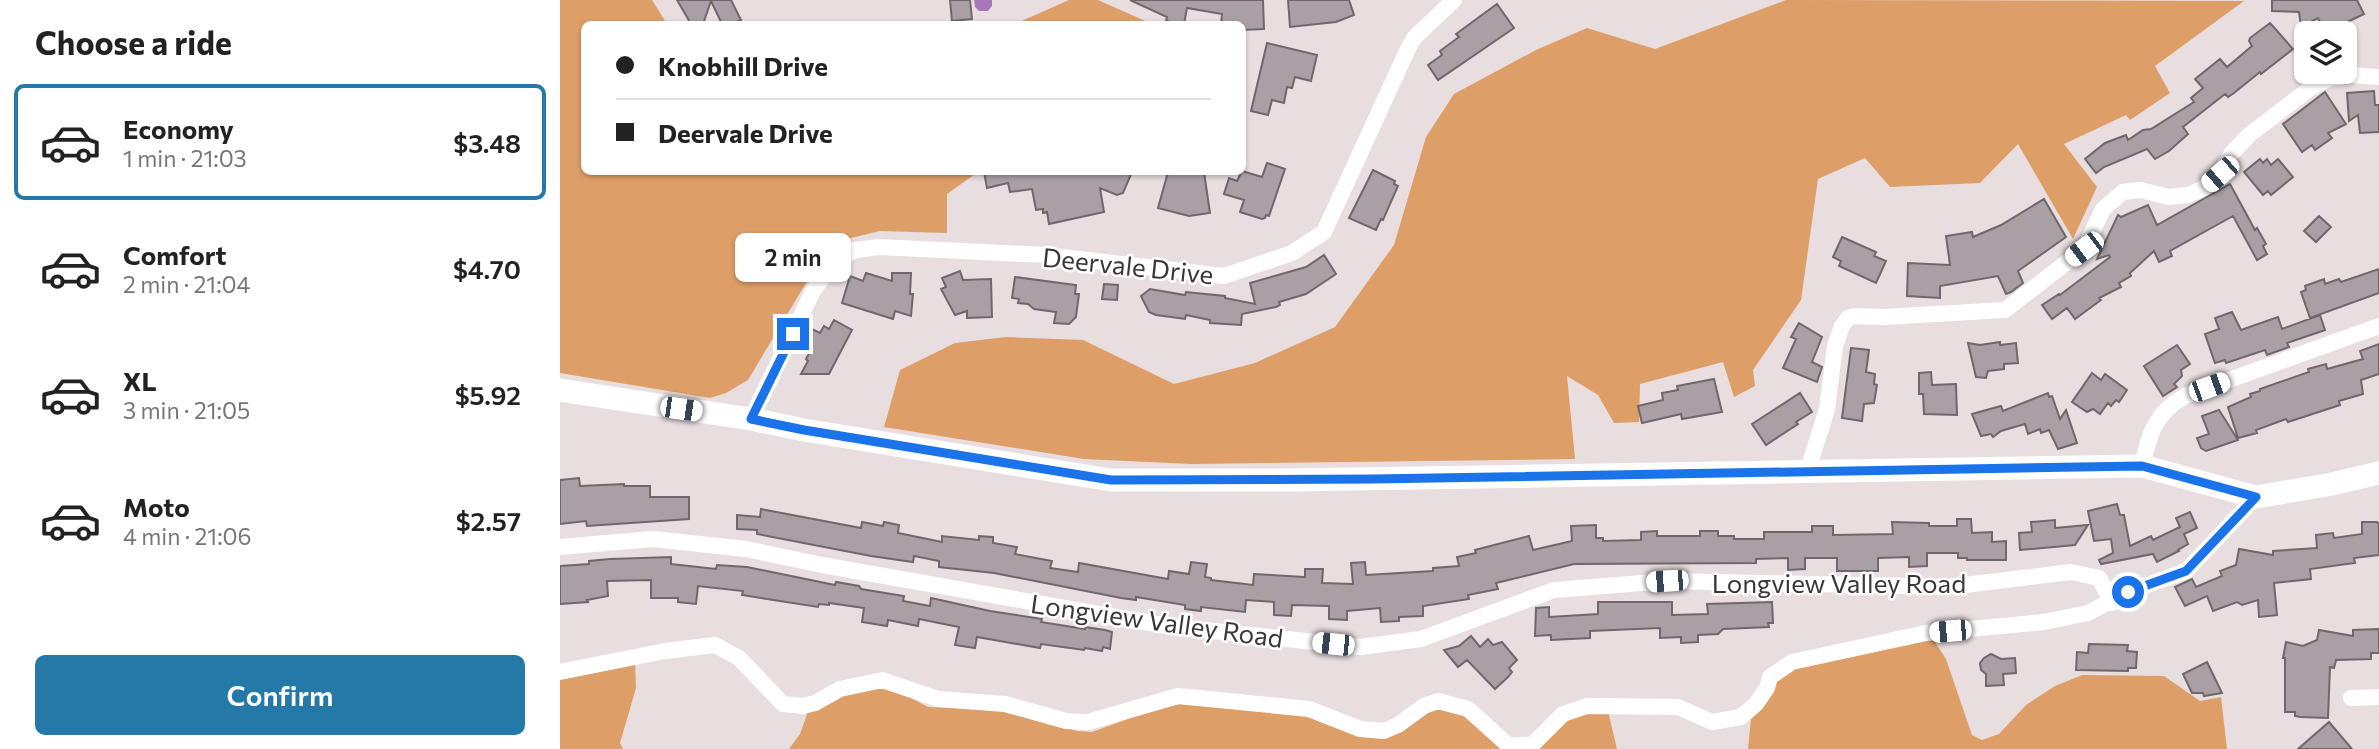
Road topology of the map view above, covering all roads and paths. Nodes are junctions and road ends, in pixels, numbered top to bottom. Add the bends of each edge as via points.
1 (1454, 0) edge
2 (2379, 77) edge
3 (2379, 326) edge
4 (560, 390) edge
5 (751, 419) junction
6 (2142, 466) junction
7 (1807, 473) junction
8 (2379, 473) edge
9 (2256, 497) junction
10 (560, 547) edge
11 (2112, 603) junction
12 (560, 672) edge
13 (2379, 697) edge
14 (2351, 698) dead end

1 - 5 street, Deervale Drive via 1414,37 1406,51 1324,232 1292,253 1224,276 1045,255 879,247 855,250 833,263 813,291
2 - 7 street via 2330,78 2312,87 2249,135 2204,188 2169,197 2140,190 2123,192 2103,209 2084,249 2005,310 1848,318 1835,346 1827,409
3 - 6 street via 2168,406 2152,429
4 - 5 main road
5 - 7 main road via 1111,480
6 - 7 main road
6 - 9 main road
8 - 9 main road
9 - 11 street via 2186,571 2128,592
10 - 11 street, Longview Valley Road via 653,538 746,549 1167,626 1360,648 1421,639 1554,590 1667,581 1948,587 2071,572 2099,578
11 - 12 street via 2088,614 1926,633 1792,662 1770,677 1756,704 1741,717 1712,722 1678,707 1587,706 1563,714 1533,744 1508,746 1468,709 1438,701 1384,731 1360,730 1309,709 1178,696 1088,722 1066,721 1006,704 938,699 882,680 840,689 803,706 783,704 739,658 715,645
13 - 14 street

